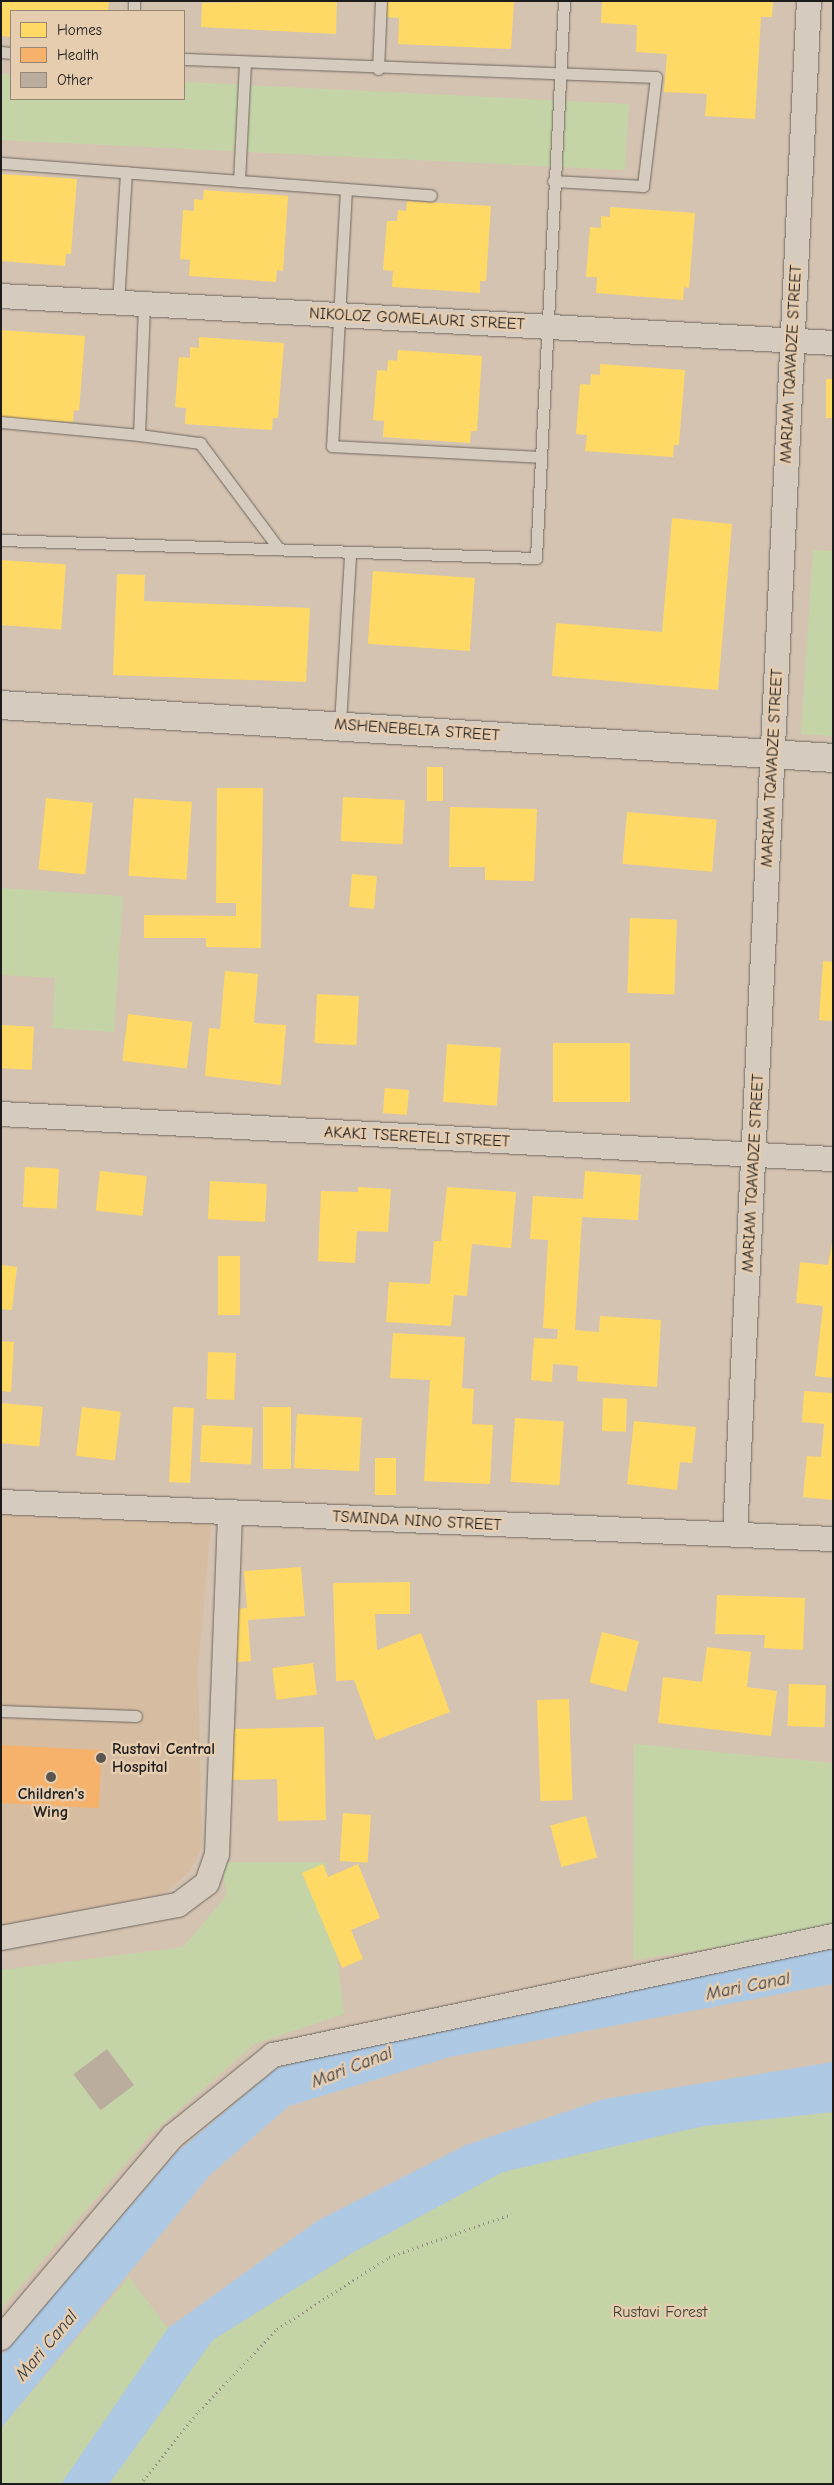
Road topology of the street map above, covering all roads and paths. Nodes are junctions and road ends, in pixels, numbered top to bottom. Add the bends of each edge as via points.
1 (381, 1) edge
2 (564, 1) edge
3 (809, 1) edge
4 (185, 59) edge
5 (245, 62) junction
6 (378, 69) junction
7 (559, 74) junction
8 (1, 163) edge
9 (126, 172) junction
10 (239, 181) junction
11 (553, 181) junction
12 (346, 188) junction
13 (431, 195) dead end
14 (1, 296) edge
15 (118, 303) junction
16 (144, 304) junction
17 (339, 315) junction
18 (545, 326) junction
19 (792, 342) junction
20 (833, 344) edge
21 (1, 422) edge
22 (139, 435) junction
23 (539, 457) junction
24 (1, 540) edge
25 (279, 549) junction
26 (350, 554) junction
27 (1, 705) edge
28 (340, 724) junction
29 (773, 755) junction
30 (833, 758) edge
31 (1, 1114) edge
32 (754, 1155) junction
33 (833, 1159) edge
34 (1, 1502) edge
35 (230, 1512) junction
36 (735, 1535) junction
37 (833, 1540) edge
38 (1, 1711) edge
39 (136, 1716) dead end
40 (833, 1936) edge
41 (1, 1938) edge
42 (512, 2214) dead end
43 (1, 2338) edge
44 (140, 2484) edge

1 - 6 lane
2 - 7 lane
3 - 19 street, MARIAM TQAVADZE STREET
4 - 5 lane
5 - 6 lane
5 - 10 lane
6 - 7 lane
7 - 11 lane
7 - 11 lane via 656,77 643,186
8 - 9 lane
9 - 10 lane
9 - 15 lane
10 - 12 lane
11 - 18 lane
12 - 13 lane
12 - 17 lane
14 - 15 street, NIKOLOZ GOMELAURI STREET
15 - 16 street, NIKOLOZ GOMELAURI STREET
16 - 17 street, NIKOLOZ GOMELAURI STREET
16 - 22 lane
17 - 18 street, NIKOLOZ GOMELAURI STREET
17 - 23 lane via 332,446
18 - 19 street, NIKOLOZ GOMELAURI STREET
18 - 23 lane
19 - 20 street, NIKOLOZ GOMELAURI STREET
19 - 29 street, MARIAM TQAVADZE STREET
21 - 22 lane
22 - 25 lane via 200,443
23 - 26 lane via 536,558
24 - 25 lane
25 - 26 lane
26 - 28 lane
27 - 28 main road, MSHENEBELTA STREET
28 - 29 main road, MSHENEBELTA STREET
29 - 30 main road, MSHENEBELTA STREET
29 - 32 street, MARIAM TQAVADZE STREET
31 - 32 street, AKAKI TSERETELI STREET
32 - 33 street, AKAKI TSERETELI STREET
32 - 36 street, MARIAM TQAVADZE STREET
34 - 35 street, TSMINDA NINO STREET
35 - 36 street, TSMINDA NINO STREET
35 - 41 street via 217,1854 207,1883 178,1905
36 - 37 street, TSMINDA NINO STREET
38 - 39 lane
40 - 43 street via 273,2054 173,2136
42 - 44 path via 389,2257 277,2329 199,2412

